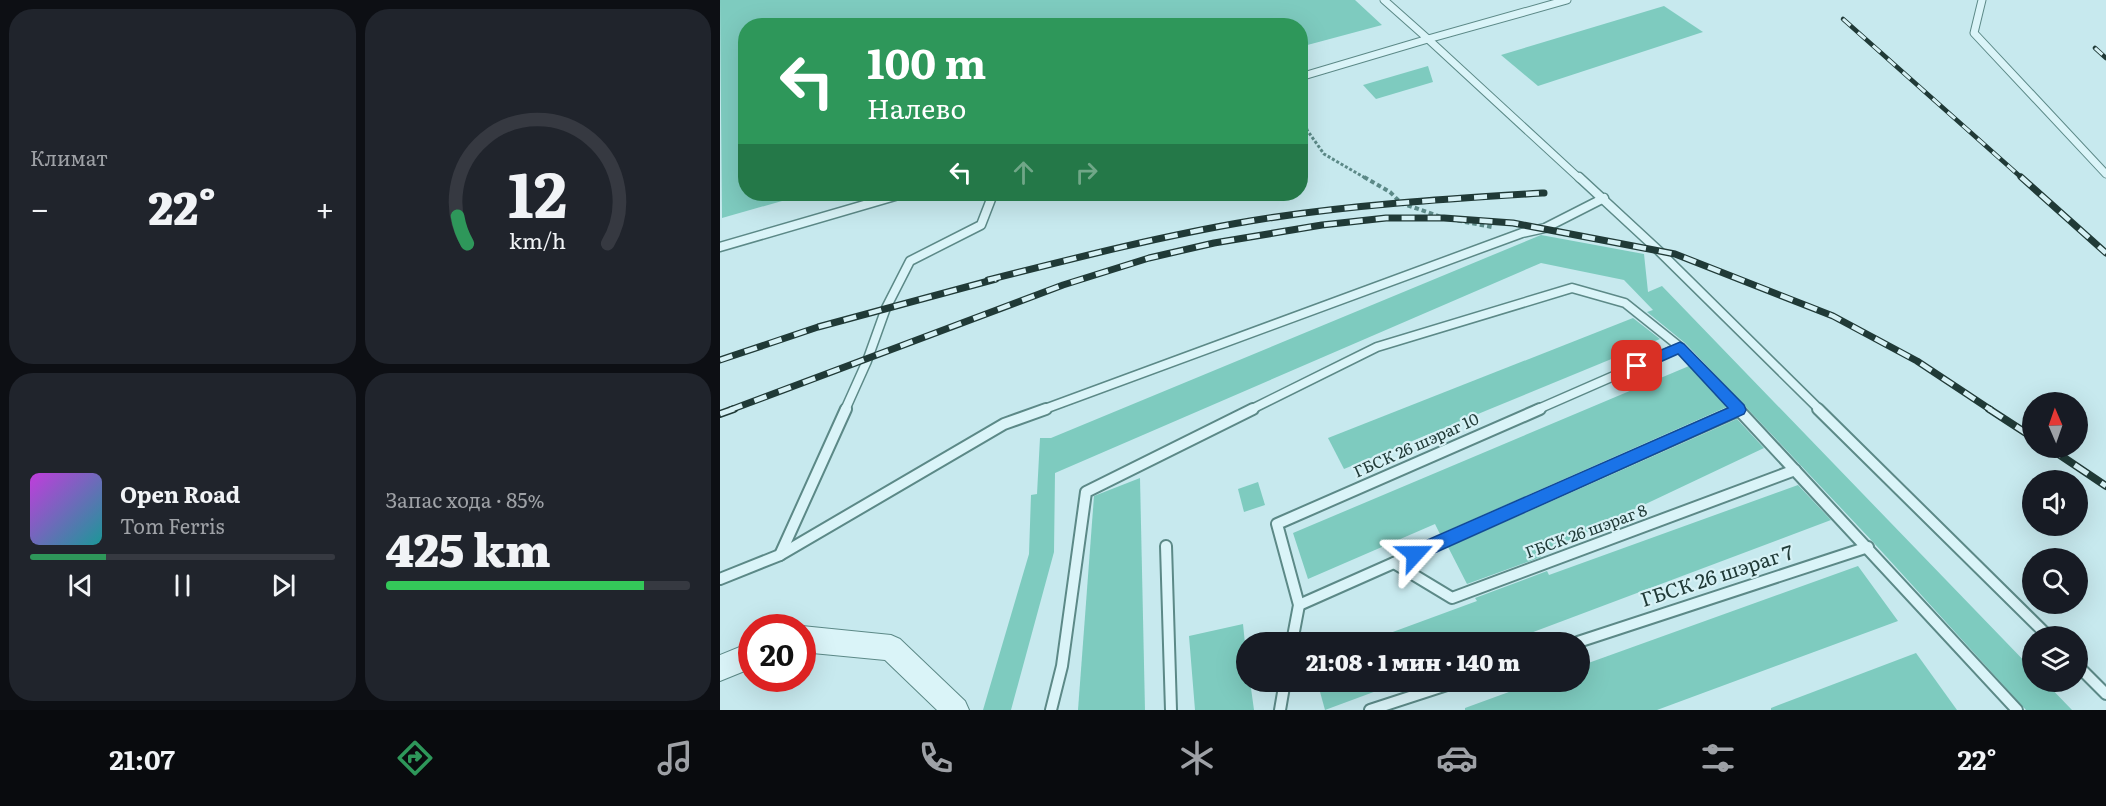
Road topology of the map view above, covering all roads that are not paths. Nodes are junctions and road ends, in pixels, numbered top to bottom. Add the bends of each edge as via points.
1 (1384, 0) edge
2 (1567, 0) edge
3 (1982, 0) edge
4 (1428, 39) junction
5 (1308, 75) edge
6 (2106, 174) edge
7 (1604, 198) junction
8 (878, 201) edge
9 (990, 201) edge
10 (720, 247) edge
11 (1680, 347) junction
12 (1739, 410) junction
13 (1795, 470) junction
14 (1166, 546) dead end
15 (1868, 547) junction
16 (780, 555) junction
17 (1394, 563) junction
18 (720, 579) edge
19 (1299, 605) junction
20 (2038, 626) edge
21 (1294, 632) edge
22 (1590, 638) edge
23 (816, 640) edge
24 (738, 661) edge
25 (720, 668) edge
26 (2088, 676) edge
27 (1284, 692) edge
28 (1425, 692) edge
29 (2106, 694) edge
30 (956, 710) edge
31 (1051, 710) edge
32 (1170, 710) edge
33 (1280, 710) edge
34 (1370, 710) edge
35 (2017, 710) edge

1 - 4 lane
2 - 4 lane
3 - 6 lane via 1974,33
4 - 5 lane
4 - 7 lane
7 - 16 lane via 1545,228 1522,233 1004,424
7 - 20 lane
8 - 10 lane
9 - 16 lane via 981,225 910,261
11 - 12 lane
11 - 19 lane, ГБСК 26 шэраг 10 via 1277,524
11 - 31 lane via 1625,303 1572,288 1377,347 1086,492 1062,666
12 - 13 lane
12 - 17 lane
13 - 15 lane
13 - 17 lane, ГБСК 26 шэраг 8 via 1452,598
14 - 32 lane
15 - 22 lane, ГБСК 26 шэраг 7
15 - 35 lane
16 - 18 lane
17 - 19 lane
19 - 21 lane, ГБСК 26 шэраг 10
23 - 30 street via 891,648
24 - 25 street
26 - 29 lane
27 - 33 lane
28 - 34 lane

